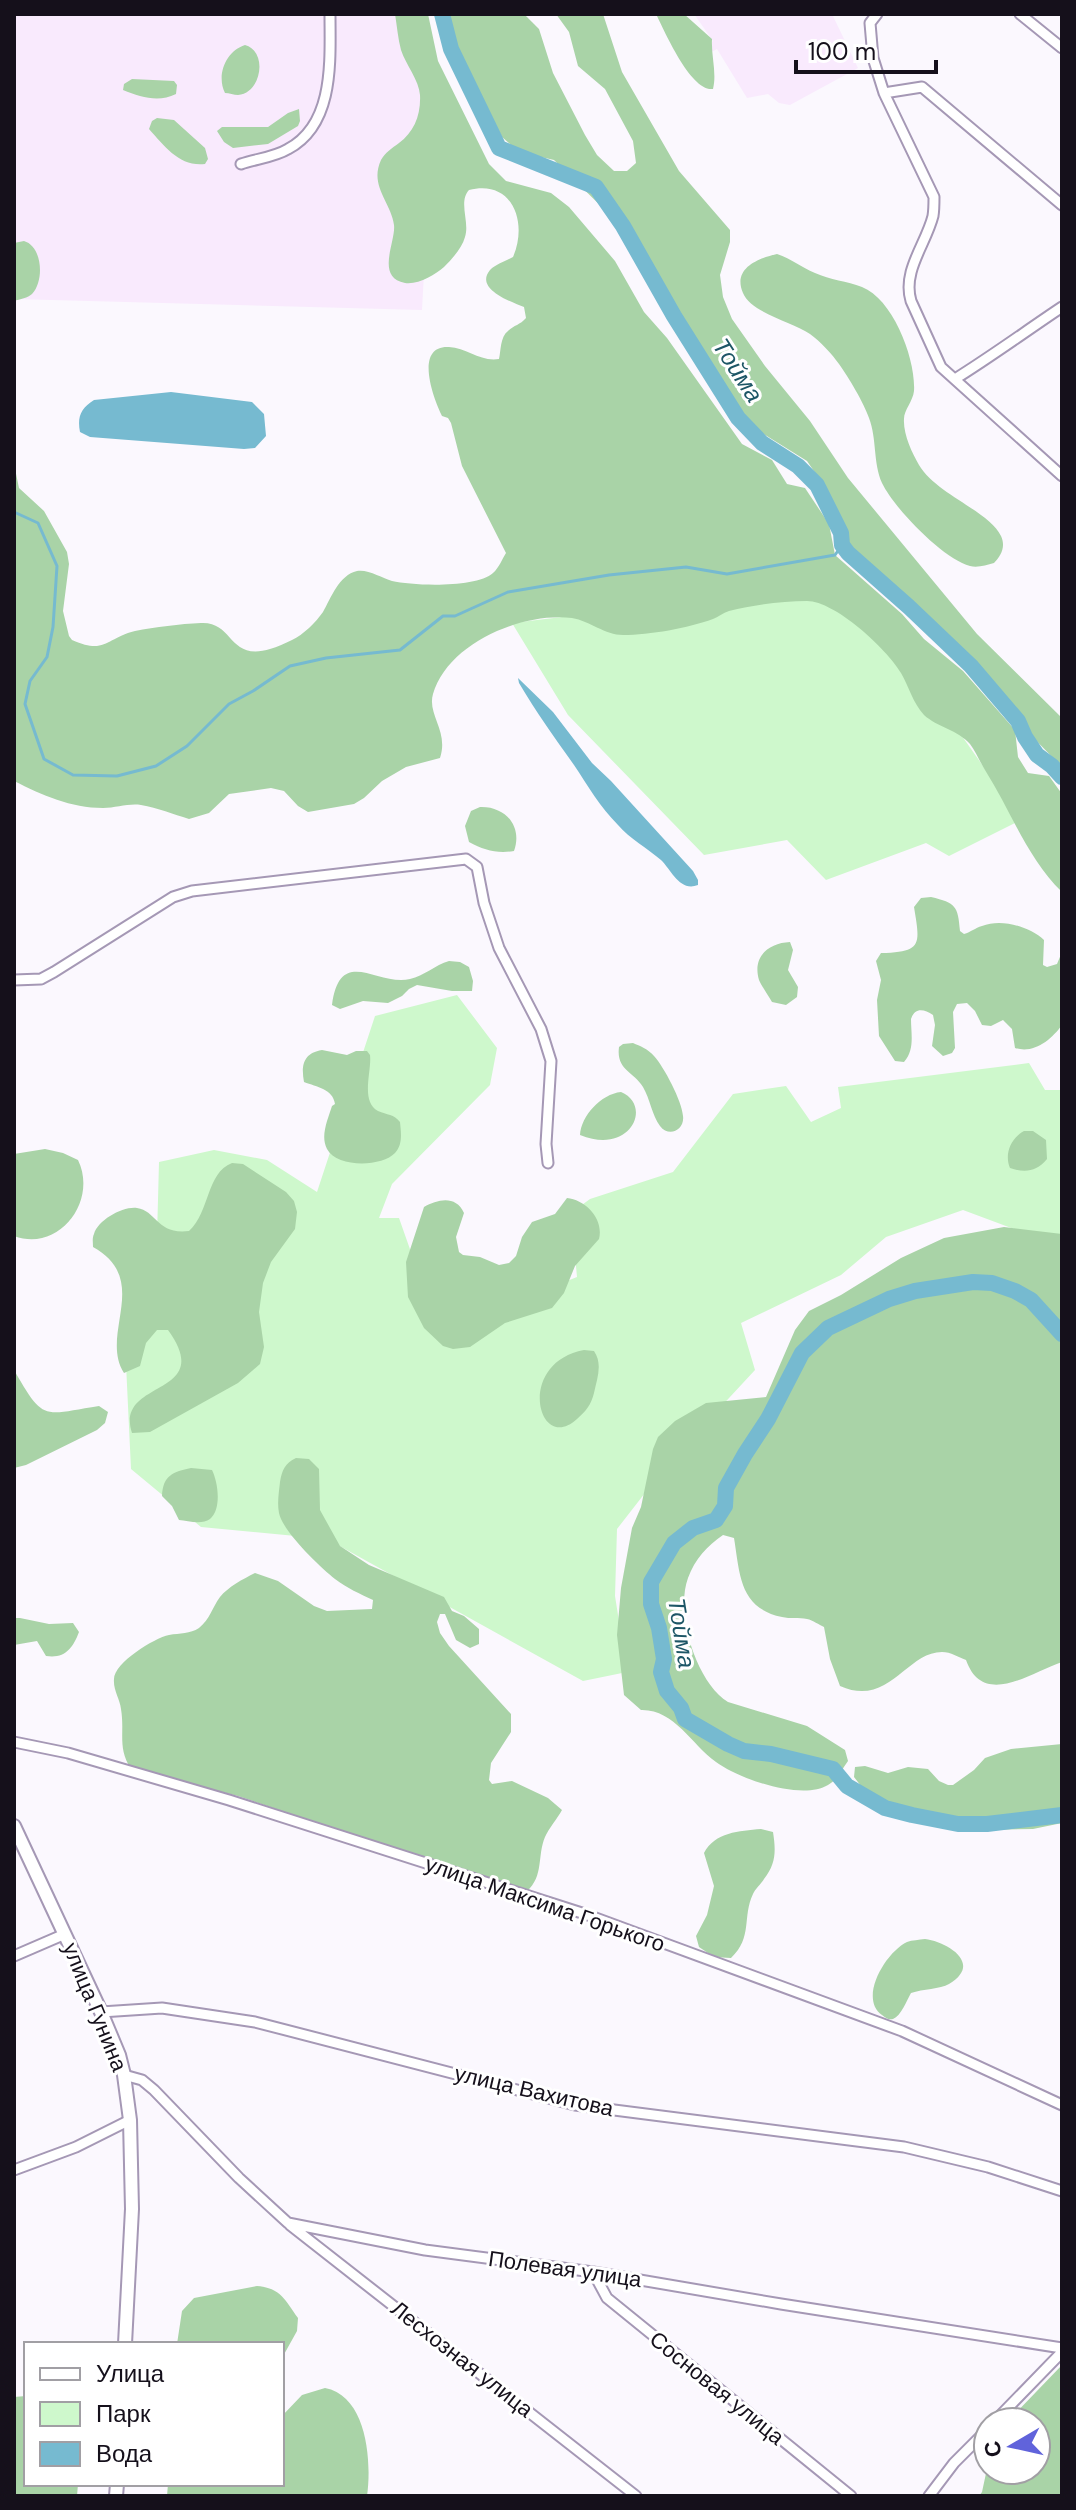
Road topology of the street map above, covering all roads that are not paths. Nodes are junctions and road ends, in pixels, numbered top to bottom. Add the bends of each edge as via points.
1 (330, 14) edge
2 (877, 14) edge
3 (1020, 14) edge
4 (1062, 48) edge
5 (884, 93) junction
6 (241, 164) dead end
7 (1062, 205) edge
8 (1062, 307) edge
9 (955, 379) junction
10 (1062, 476) edge
11 (14, 980) edge
12 (548, 1163) dead end
13 (14, 1742) edge
14 (14, 1826) edge
15 (65, 1934) junction
16 (14, 1956) edge
17 (101, 2012) junction
18 (124, 2075) junction
19 (1062, 2105) edge
20 (130, 2120) junction
21 (14, 2170) edge
22 (1062, 2191) edge
23 (288, 2223) junction
24 (593, 2272) junction
25 (125, 2342) edge
26 (1062, 2350) edge
27 (1009, 2406) edge
28 (972, 2445) edge
29 (636, 2496) edge
30 (851, 2496) edge
31 (929, 2496) edge

1 - 6 street via 325,104 311,132 288,150
2 - 5 street via 870,23 873,58
3 - 4 street
5 - 7 street via 922,87
5 - 9 street via 934,197 933,215 907,289 941,367
8 - 9 street
9 - 10 street
11 - 12 street via 41,979 173,897 192,891 466,859 477,867 499,948 541,1029 551,1061
13 - 19 street, улица Максима Горького via 229,1800 585,1914 902,2031
14 - 15 main road, улица Гунина
15 - 16 street
15 - 17 main road, улица Гунина
17 - 18 main road, улица Гунина
17 - 22 street, улица Вахитова via 162,2008 255,2022 575,2105 904,2147
18 - 20 main road, улица Гунина
18 - 23 street via 154,2090
20 - 21 street
20 - 25 main road, улица Гунина
23 - 24 street, Полевая улица via 425,2250
23 - 29 street, Лесхозная улица
24 - 26 street, Полевая улица
24 - 30 street, Сосновая улица via 607,2298
26 - 27 street
28 - 31 street

